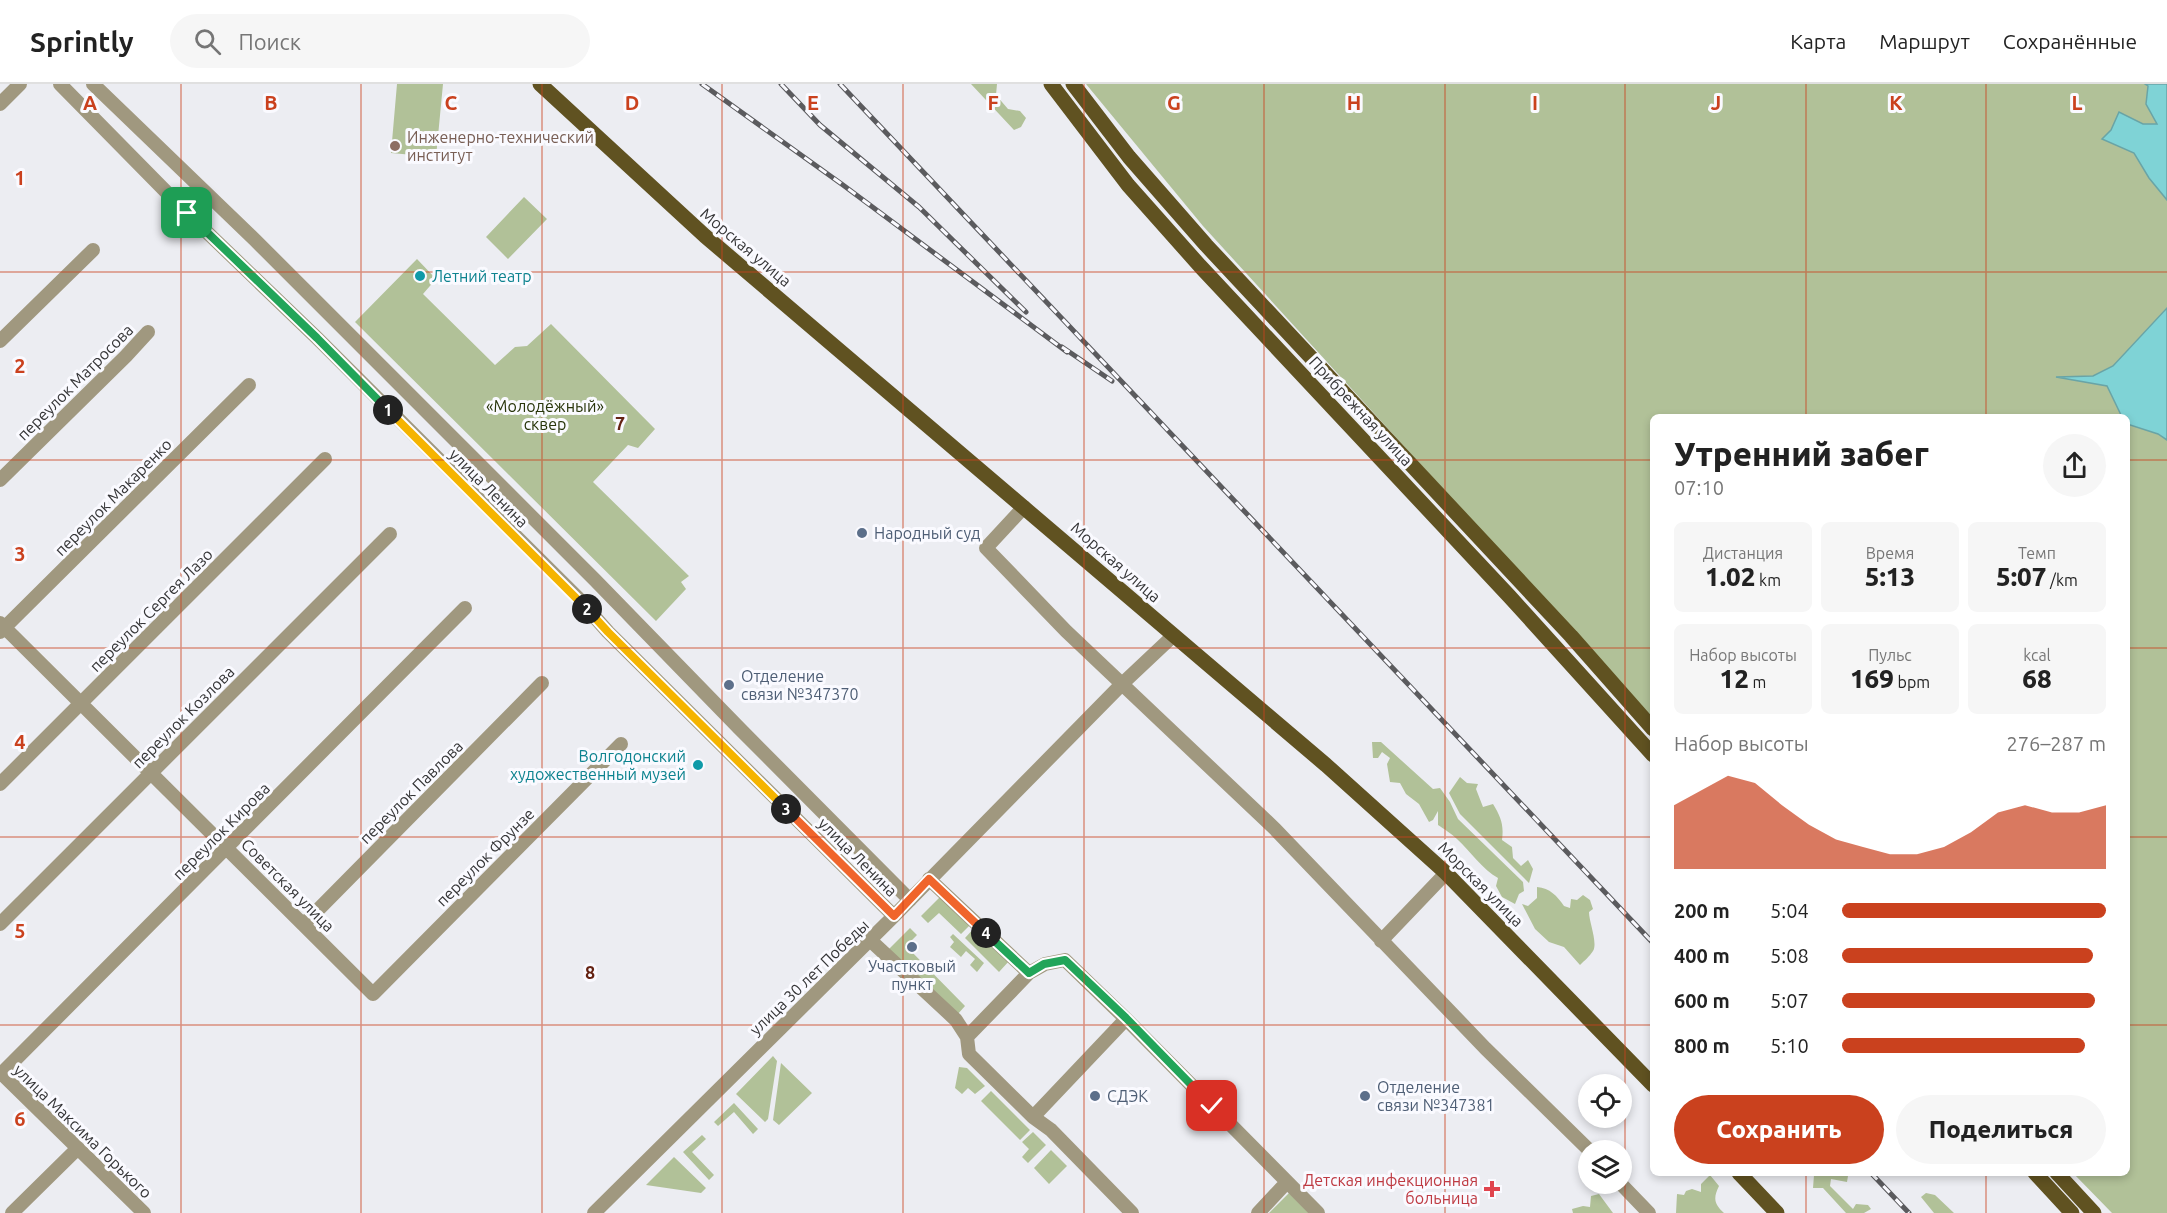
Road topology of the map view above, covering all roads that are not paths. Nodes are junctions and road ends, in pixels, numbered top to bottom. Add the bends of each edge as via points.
1 (20, 84) edge
2 (60, 84) edge
3 (93, 84) edge
4 (540, 84) edge
5 (1052, 84) edge
6 (1073, 84) edge
7 (0, 104) edge
8 (93, 250) dead end
9 (148, 332) dead end
10 (0, 341) edge
11 (249, 385) dead end
12 (325, 459) dead end
13 (0, 480) edge
14 (1024, 507) junction
15 (543, 529) junction
16 (390, 534) dead end
17 (525, 547) junction
18 (465, 608) dead end
19 (2, 628) edge
20 (1173, 636) junction
21 (542, 683) dead end
22 (1122, 684) junction
23 (81, 704) junction
24 (1650, 726) edge
25 (621, 744) dead end
26 (1650, 751) edge
27 (152, 772) junction
28 (0, 784) edge
29 (228, 848) junction
30 (1446, 873) junction
31 (929, 879) junction
32 (910, 900) junction
33 (894, 916) junction
34 (309, 918) junction
35 (0, 924) edge
36 (870, 940) junction
37 (1381, 941) junction
38 (1029, 973) junction
39 (373, 994) joint
40 (1126, 1018) junction
41 (968, 1037) junction
42 (0, 1074) edge
43 (1650, 1081) edge
44 (1033, 1117) junction
45 (1579, 1140) edge
46 (77, 1149) junction
47 (1742, 1176) edge
48 (2038, 1176) edge
49 (2060, 1176) edge
50 (1287, 1182) junction
51 (1631, 1194) edge
52 (12, 1213) edge
53 (144, 1213) edge
54 (594, 1213) edge
55 (1132, 1213) edge
56 (1258, 1213) edge
57 (1318, 1213) edge
58 (1649, 1213) edge
59 (1777, 1213) edge
60 (2072, 1213) edge
61 (2094, 1213) edge

1 - 7 street
2 - 17 street, улица Ленина
3 - 15 street, улица Ленина
4 - 14 main road, Морская улица via 674,209
5 - 26 main road, Прибрежная улица via 1128,185 1200,266
6 - 24 main road, Прибрежная улица via 1129,157 1206,245
8 - 10 street
9 - 13 street, переулок Матросова
11 - 19 street, переулок Макаренко
12 - 23 street, переулок Сергея Лазо
14 - 20 main road, Морская улица
14 - 22 street via 986,548
15 - 17 street via 540,540
15 - 32 street, улица Ленина
16 - 27 street, переулок Козлова
17 - 33 street, улица Ленина
18 - 29 street, переулок Кирова
19 - 23 street, Советская улица
20 - 22 street, улица 30 лет Победы
20 - 30 main road, Морская улица
21 - 34 street, переулок Павлова
22 - 31 street, улица 30 лет Победы
22 - 37 street via 1275,829
23 - 27 street, Советская улица
23 - 28 street, переулок Сергея Лазо
25 - 39 street, переулок Фрунзе
27 - 29 street, Советская улица
27 - 35 street, переулок Козлова
29 - 34 street, Советская улица
29 - 42 street, переулок Кирова
30 - 37 street
30 - 43 main road, Морская улица
31 - 32 street, улица 30 лет Победы
31 - 38 street
32 - 33 street, улица 30 лет Победы
33 - 36 street, улица 30 лет Победы
34 - 39 street, Советская улица
36 - 41 street via 956,1020
36 - 54 street, улица 30 лет Победы
37 - 45 street
38 - 40 street via 1044,964 1065,960
38 - 41 street
40 - 44 street
40 - 50 street
41 - 44 street via 969,1054
42 - 46 street, улица Максима Горького
44 - 55 street via 1051,1130
46 - 52 street
46 - 53 street, улица Максима Горького
47 - 59 main road
48 - 60 main road
49 - 61 main road
50 - 56 street
50 - 57 street
51 - 58 street

